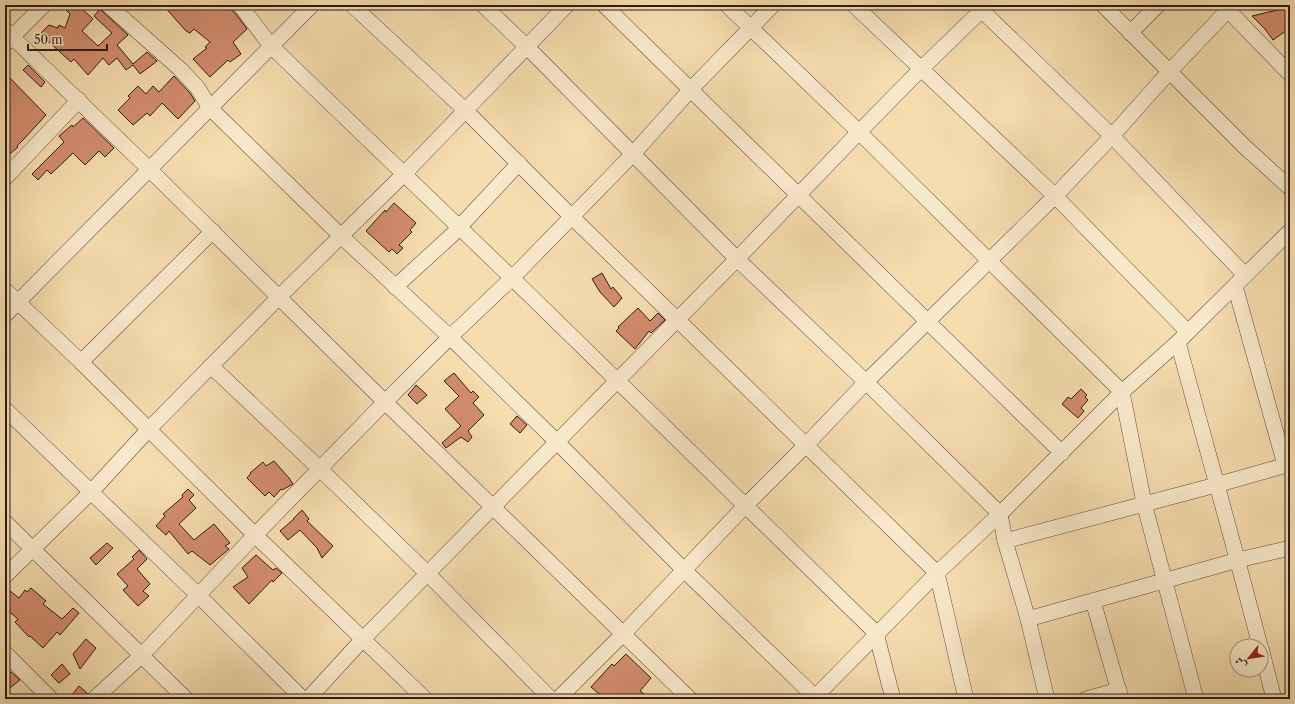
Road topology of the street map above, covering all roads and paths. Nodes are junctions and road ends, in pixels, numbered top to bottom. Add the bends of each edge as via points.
1 (44, 5) edge
2 (108, 5) edge
3 (240, 5) edge
4 (312, 5) edge
5 (352, 5) edge
6 (483, 5) edge
7 (567, 5) edge
8 (604, 5) edge
9 (727, 5) edge
10 (773, 5) edge
11 (854, 5) edge
12 (1103, 5) edge
13 (1158, 5) edge
14 (982, 7) edge
15 (1226, 7) edge
16 (750, 28) junction
17 (1130, 33) junction
18 (7, 37) edge
19 (271, 46) junction
20 (527, 47) junction
21 (922, 68) junction
22 (1169, 72) junction
23 (1290, 74) edge
24 (691, 90) junction
25 (79, 100) junction
26 (210, 108) junction
27 (465, 110) junction
28 (859, 132) junction
29 (1112, 136) junction
30 (633, 154) junction
31 (518, 163) junction
32 (149, 168) junction
33 (404, 174) junction
34 (5, 178) edge
35 (1290, 188) edge
36 (798, 195) junction
37 (1055, 196) junction
38 (572, 217) junction
39 (459, 227) junction
40 (213, 231) junction
41 (1289, 234) edge
42 (341, 236) junction
43 (737, 259) junction
44 (988, 261) junction
45 (512, 278) junction
46 (1240, 280) junction
47 (395, 287) junction
48 (5, 290) edge
49 (279, 297) junction
50 (17, 302) junction
51 (5, 315) edge
52 (677, 319) junction
53 (928, 321) junction
54 (450, 337) junction
55 (1183, 337) junction
56 (81, 362) junction
57 (211, 366) junction
58 (616, 380) junction
59 (866, 382) junction
60 (1122, 392) junction
61 (385, 402) junction
62 (5, 409) edge
63 (149, 429) junction
64 (558, 442) junction
65 (806, 445) junction
66 (1062, 453) junction
67 (1287, 464) edge
68 (320, 469) junction
69 (1216, 485) junction
70 (91, 492) junction
71 (1144, 503) junction
72 (493, 506) junction
73 (745, 506) junction
74 (1000, 514) junction
75 (5, 522) edge
76 (255, 535) junction
77 (1005, 541) junction
78 (1290, 548) edge
79 (33, 549) junction
80 (1238, 560) junction
81 (684, 569) junction
82 (937, 572) junction
83 (428, 574) junction
84 (5, 576) edge
85 (1165, 581) junction
86 (198, 595) junction
87 (1093, 601) junction
88 (1028, 619) junction
89 (623, 634) junction
90 (876, 634) junction
91 (363, 638) junction
92 (1259, 638) edge
93 (5, 654) edge
94 (141, 656) junction
95 (1269, 678) edge
96 (1120, 694) edge
97 (814, 698) edge
98 (51, 699) edge
99 (94, 699) edge
100 (186, 699) edge
101 (303, 699) edge
102 (308, 699) edge
103 (425, 699) edge
104 (551, 699) edge
105 (558, 699) edge
106 (690, 699) edge
107 (893, 699) edge
108 (966, 699) edge
109 (1047, 699) edge
110 (1086, 699) edge
111 (1196, 699) edge
112 (1274, 699) edge

1 - 18 street
2 - 26 street via 180,69 197,87
3 - 19 street
4 - 19 street
5 - 27 street
6 - 20 street
7 - 20 street
8 - 24 street
9 - 16 street
10 - 16 street
11 - 21 street
12 - 17 street
13 - 17 street
14 - 21 street
14 - 29 street
15 - 22 street
15 - 23 street
16 - 24 street
16 - 28 street
17 - 22 street
18 - 25 street
19 - 26 street
19 - 33 street
20 - 27 street
20 - 30 street
21 - 28 street
21 - 37 street
22 - 29 street
22 - 35 street
24 - 30 street
24 - 36 street
25 - 32 street
25 - 34 street
26 - 32 street
26 - 42 street
27 - 31 street
27 - 33 street
28 - 36 street
28 - 44 street
29 - 37 street
29 - 46 street
30 - 38 street
30 - 43 street
31 - 38 street
31 - 39 street
32 - 40 street
32 - 50 street
33 - 39 street
33 - 42 street
36 - 43 street
36 - 53 street
37 - 44 street
37 - 55 street
38 - 45 street
38 - 52 street
39 - 45 street
39 - 47 street
40 - 49 street
40 - 56 street
41 - 46 street
42 - 47 street
42 - 49 street
43 - 52 street
43 - 59 street
44 - 53 street
44 - 60 street
45 - 54 street
45 - 58 street
46 - 55 street
46 - 67 street
47 - 54 street
48 - 50 street
49 - 57 street
49 - 61 street
50 - 51 street
50 - 56 street
52 - 58 street
52 - 65 street
53 - 59 street
53 - 66 street
54 - 61 street
54 - 64 street
55 - 60 street
55 - 69 street
56 - 63 street
57 - 63 street
57 - 68 street
58 - 64 street
58 - 73 street
59 - 65 street
59 - 74 street
60 - 66 street
60 - 71 street
61 - 68 street
61 - 72 street
62 - 70 street
63 - 70 street
63 - 76 street
64 - 72 street
64 - 81 street
65 - 73 street
65 - 82 street
66 - 74 street
67 - 69 street
68 - 76 street
68 - 83 street
69 - 71 street
69 - 80 street
70 - 79 street
70 - 86 street
71 - 77 street
71 - 85 street
72 - 83 street
72 - 89 street
73 - 81 street
73 - 90 street
74 - 77 street
74 - 82 street
75 - 79 street
76 - 86 street
76 - 91 street
77 - 88 street
78 - 80 street
79 - 84 street
79 - 94 street
80 - 85 street
80 - 92 street
81 - 89 street
81 - 97 street
82 - 90 street
82 - 108 street
83 - 91 street
83 - 104 street
85 - 87 street
85 - 111 street
86 - 94 street
86 - 101 street
87 - 88 street
87 - 96 street
88 - 109 street
89 - 105 street
89 - 106 street
90 - 97 street
90 - 107 street
91 - 102 street
91 - 103 street
93 - 98 street
94 - 99 street
94 - 100 street
95 - 112 street
96 - 110 street

